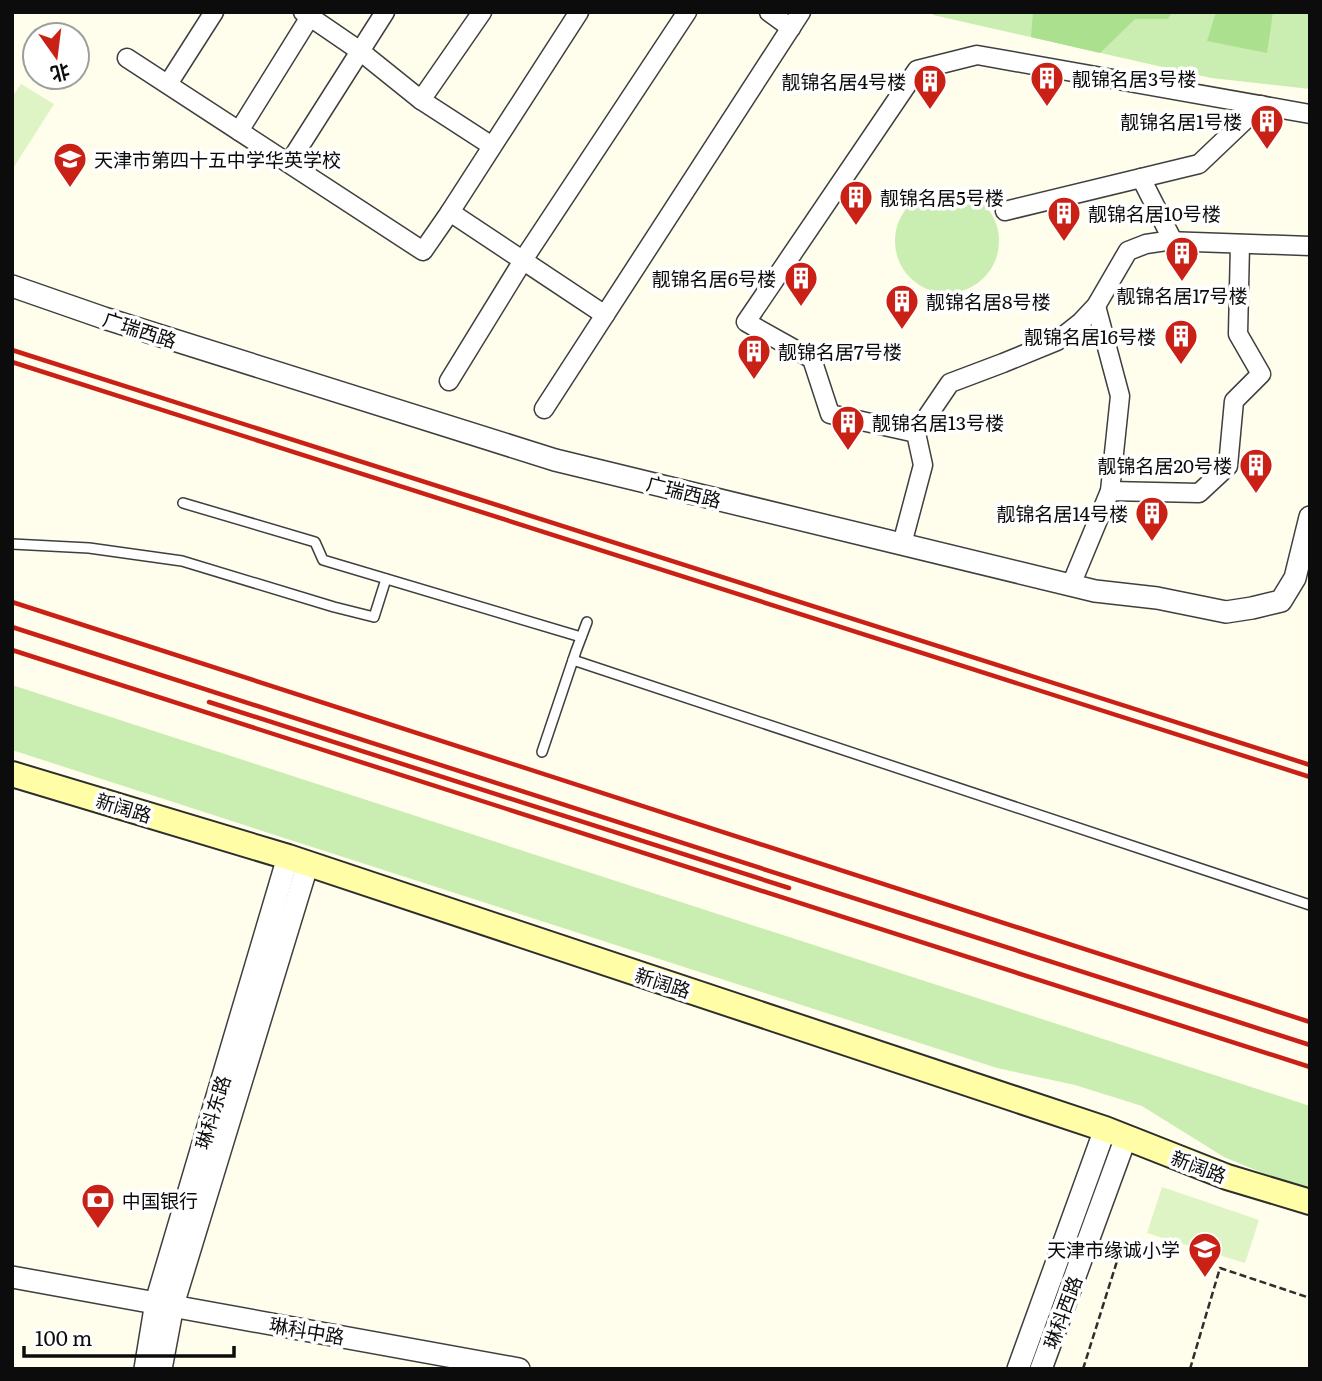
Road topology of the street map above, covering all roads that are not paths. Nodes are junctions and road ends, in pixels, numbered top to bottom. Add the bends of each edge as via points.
1 (214, 12) edge
2 (385, 12) edge
3 (482, 12) edge
4 (579, 12) edge
5 (687, 12) edge
6 (769, 12) edge
7 (309, 14) edge
8 (796, 20) edge
9 (360, 51) junction
10 (127, 58) dead end
11 (168, 84) junction
12 (421, 100) junction
13 (1261, 105) junction
14 (1310, 114) edge
15 (239, 131) junction
16 (492, 146) junction
17 (289, 163) junction
18 (1141, 178) junction
19 (1005, 211) dead end
20 (450, 212) junction
21 (1173, 241) junction
22 (1240, 243) junction
23 (1310, 246) edge
24 (523, 260) junction
25 (12, 286) edge
26 (1096, 306) junction
27 (605, 315) junction
28 (449, 381) dead end
29 (544, 410) dead end
30 (916, 433) junction
31 (1110, 491) junction
32 (183, 503) dead end
33 (1310, 517) edge
34 (12, 544) edge
35 (902, 544) junction
36 (386, 579) junction
37 (1071, 585) junction
38 (587, 622) dead end
39 (581, 637) junction
40 (573, 660) junction
41 (542, 752) dead end
42 (12, 774) edge
43 (298, 860) junction
44 (1310, 905) edge
45 (1116, 1133) junction
46 (1310, 1202) edge
47 (12, 1277) edge
48 (12, 1285) edge
49 (164, 1308) junction
50 (145, 1369) edge
51 (161, 1369) edge
52 (473, 1369) edge
53 (519, 1369) edge
54 (1018, 1369) edge
55 (1041, 1369) edge

1 - 11 street
2 - 9 street
3 - 12 street
4 - 16 street
5 - 24 street
6 - 8 street
7 - 9 street
7 - 15 street
8 - 27 street
9 - 12 street
9 - 17 street
10 - 11 street
11 - 15 street
12 - 16 street
13 - 14 street
13 - 18 street via 1199,164
13 - 30 street via 976,55 917,70 746,322 812,359 830,414
15 - 17 street
16 - 20 street
17 - 20 street via 423,251
18 - 19 street
18 - 21 street
20 - 24 street
21 - 22 street
21 - 26 street via 1128,251
22 - 23 street
22 - 31 street via 1238,334 1261,374 1234,401 1228,466 1199,493
24 - 27 street
24 - 28 street
25 - 35 street, 广瑞西路 via 555,460
26 - 30 street via 1057,341 950,383
26 - 31 street via 1120,396
27 - 29 street
30 - 35 street via 923,465
31 - 37 street
32 - 36 lane via 315,542 323,560
33 - 37 street, 广瑞西路 via 1295,578 1281,601 1226,612
34 - 36 lane via 89,548 182,561 374,617
35 - 37 street, 广瑞西路
36 - 39 lane
38 - 39 lane
39 - 40 lane
40 - 41 lane
40 - 44 lane
42 - 43 main road, 新阔路
43 - 45 main road, 新阔路
43 - 49 street, 琳科东路
45 - 46 main road, 新阔路 via 1227,1177
45 - 54 street, 琳科西路
45 - 55 street, 琳科西路
47 - 49 street, 琳科中路
48 - 49 street, 琳科中路
49 - 50 street, 琳科东路
49 - 51 street, 琳科东路
49 - 52 street, 琳科中路
49 - 53 street, 琳科中路

